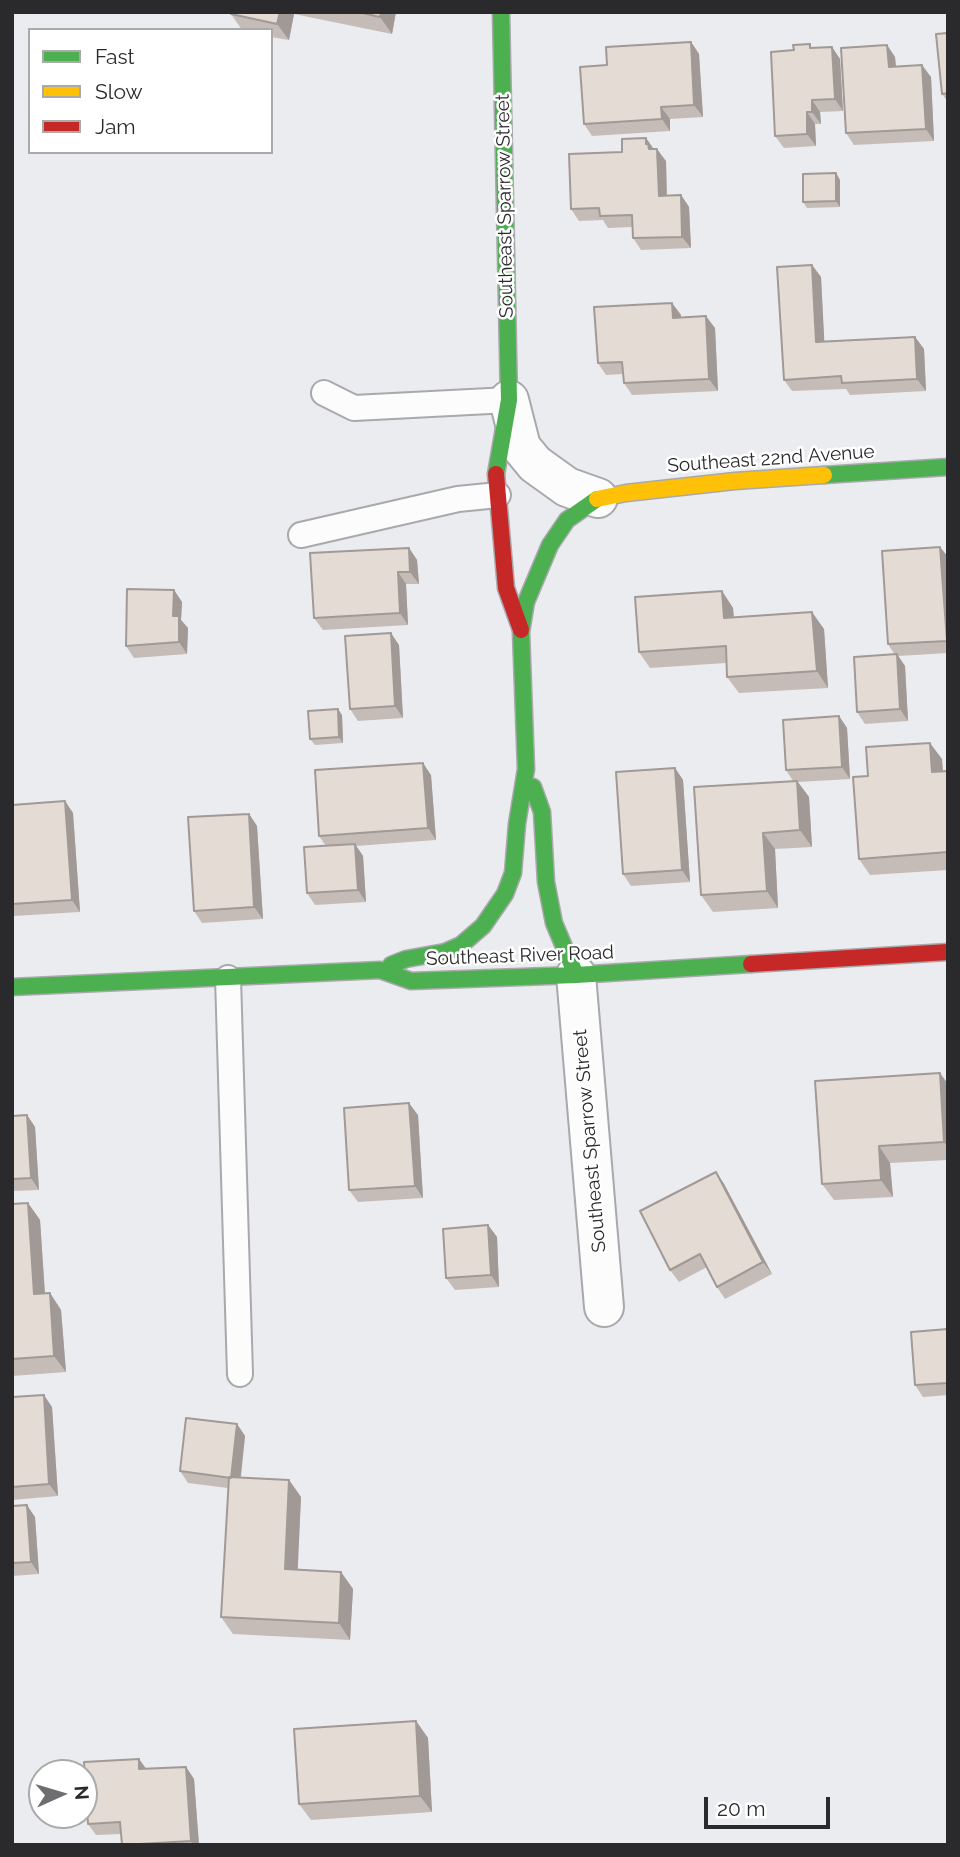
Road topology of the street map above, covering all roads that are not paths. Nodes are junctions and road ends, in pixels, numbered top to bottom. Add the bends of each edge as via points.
1 (502, 12) edge
2 (324, 393) dead end
3 (509, 400) junction
4 (948, 467) edge
5 (498, 495) junction
6 (598, 498) junction
7 (301, 535) dead end
8 (521, 632) junction
9 (526, 769) junction
10 (948, 952) edge
11 (380, 970) junction
12 (576, 975) junction
13 (228, 978) junction
14 (12, 987) edge
15 (604, 1307) dead end
16 (240, 1374) dead end

1 - 3 street, Southeast Sparrow Street
2 - 3 lane via 354,408
3 - 5 street, Southeast Sparrow Street via 496,474
3 - 6 street, Southeast Sparrow Street via 521,447 535,464 567,488
4 - 6 street, Southeast 22nd Avenue via 735,481
5 - 7 lane via 458,499
5 - 8 street, Southeast Sparrow Street via 506,588
6 - 8 street, Southeast Sparrow Street via 567,520 550,545 526,602
8 - 9 street, Southeast Sparrow Street
9 - 11 street, Southeast Sparrow Street via 513,873 496,909 461,945
9 - 12 street via 542,812 546,882 554,923
10 - 12 street, Southeast River Road
11 - 12 street, Southeast River Road via 411,981
11 - 13 street, Southeast River Road
12 - 15 street, Southeast Sparrow Street
13 - 14 street, Southeast River Road
13 - 16 lane

